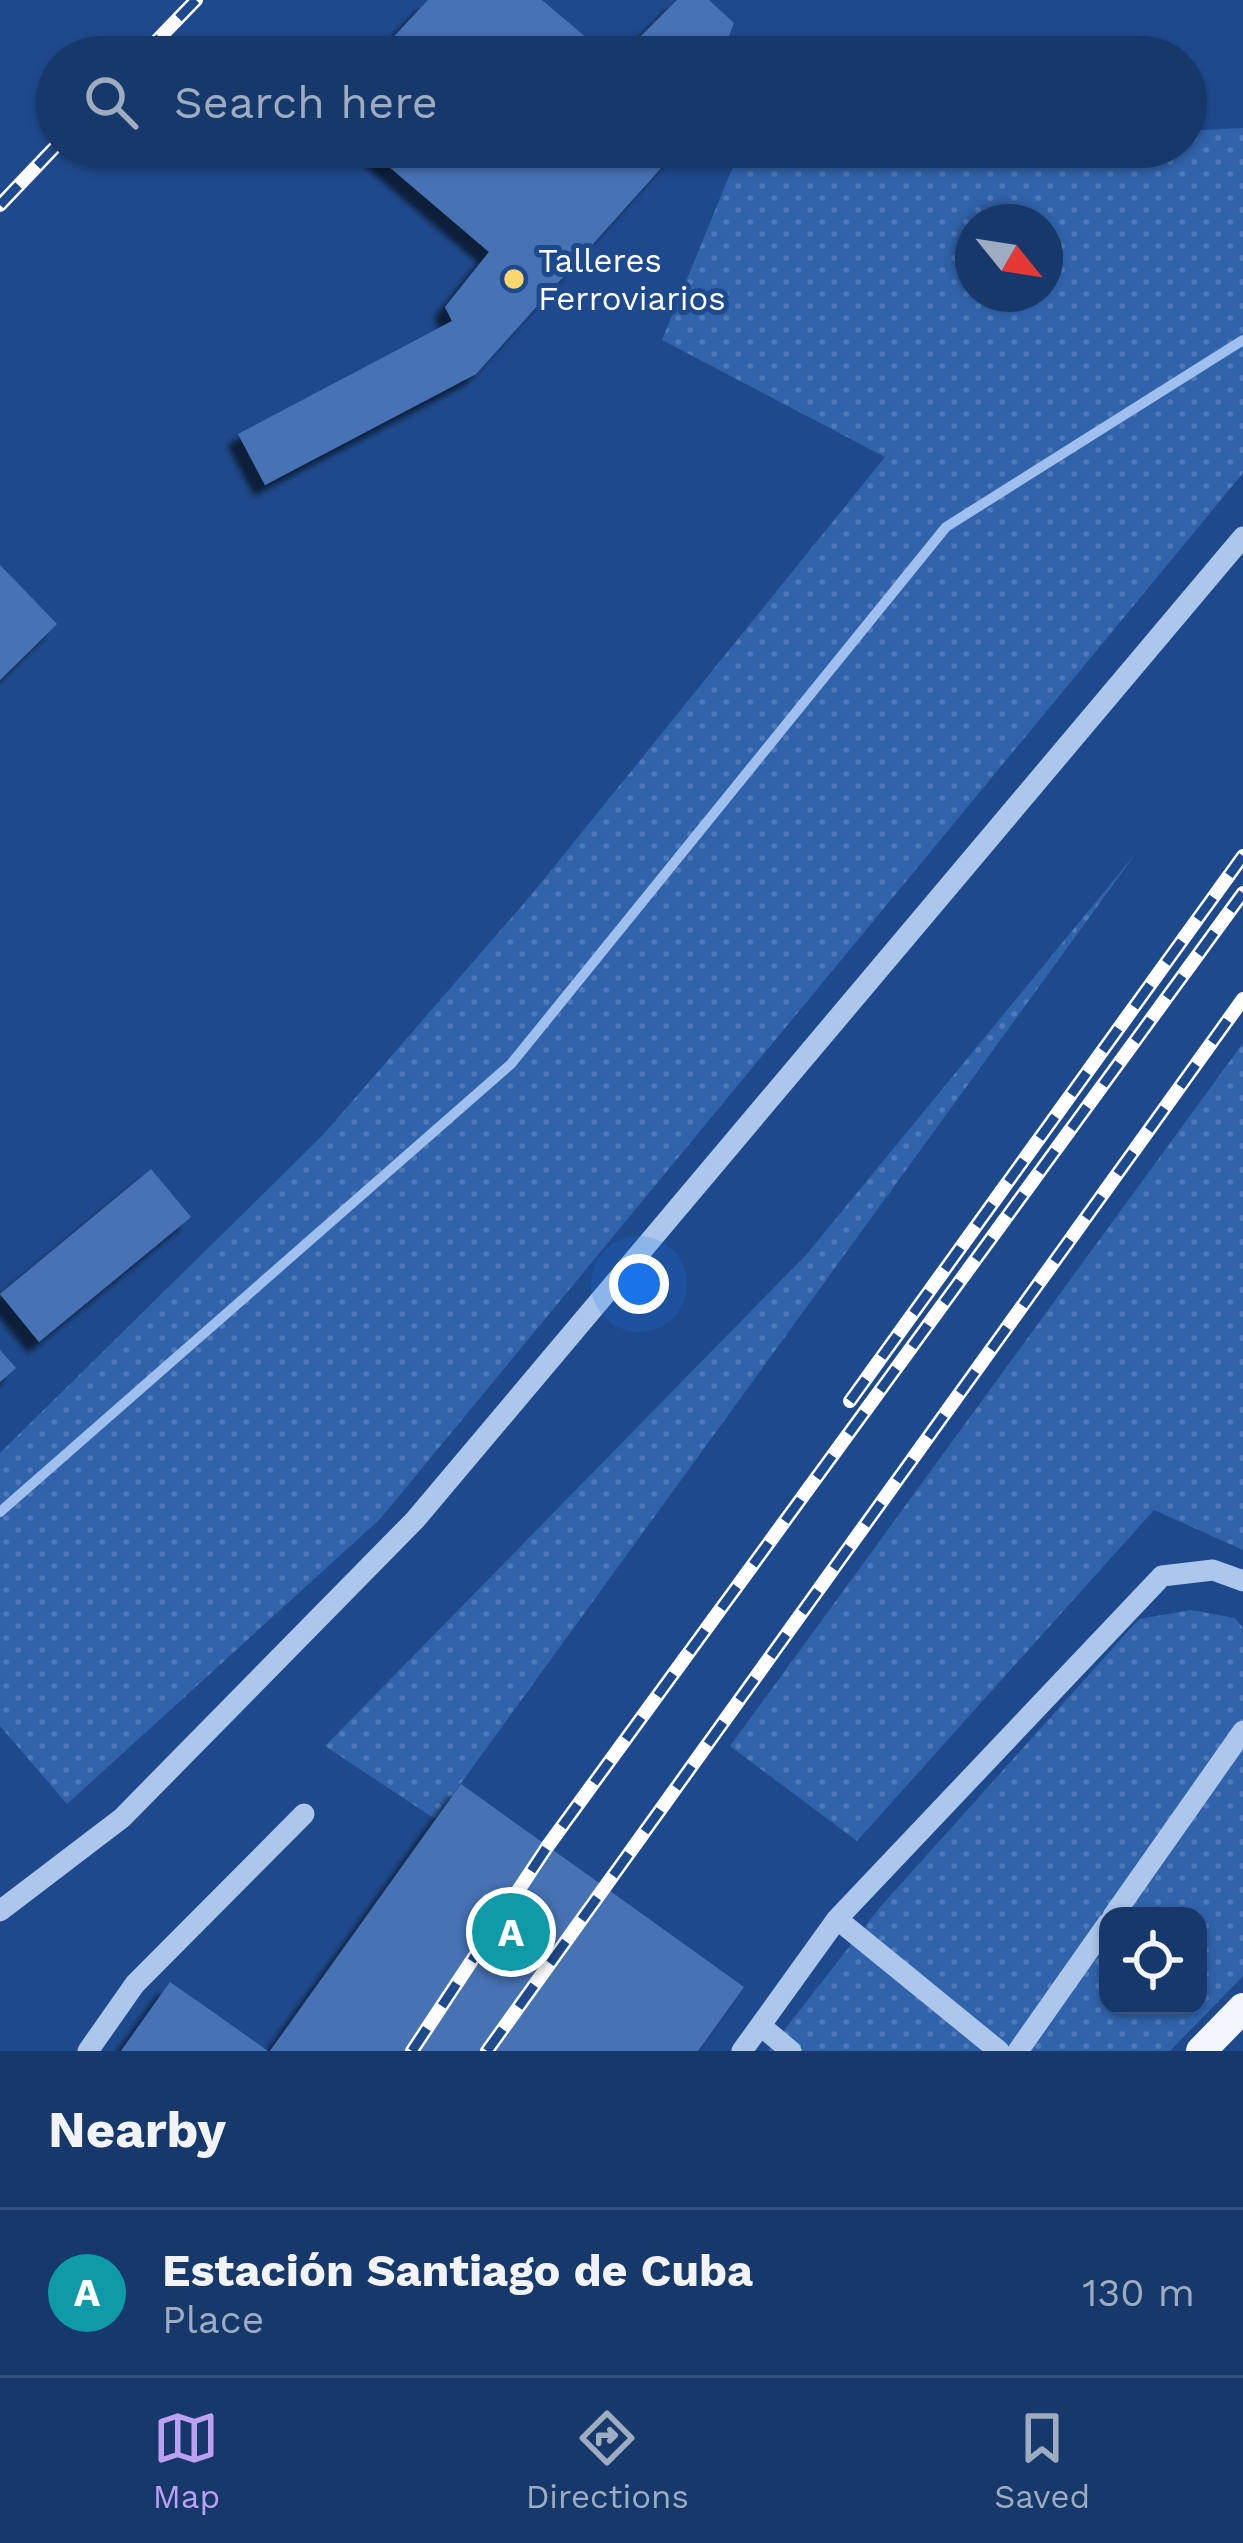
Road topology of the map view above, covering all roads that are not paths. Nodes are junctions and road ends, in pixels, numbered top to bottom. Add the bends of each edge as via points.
1 (1243, 537) edge
2 (1243, 1581) edge
3 (1243, 1731) edge
4 (304, 1814) dead end
5 (1120, 1907) edge
6 (0, 1911) edge
7 (837, 1919) junction
8 (1099, 1937) edge
9 (1243, 2008) edge
10 (760, 2026) junction
11 (88, 2051) edge
12 (742, 2051) edge
13 (791, 2051) edge
14 (999, 2051) edge
15 (1018, 2051) edge
16 (1201, 2051) edge

1 - 6 street via 415,1520 122,1818
2 - 7 street via 1213,1570 1162,1576
3 - 5 street
4 - 11 street via 135,1984
7 - 10 street
7 - 14 street
8 - 15 street
9 - 16 main road
10 - 12 street
10 - 13 street

